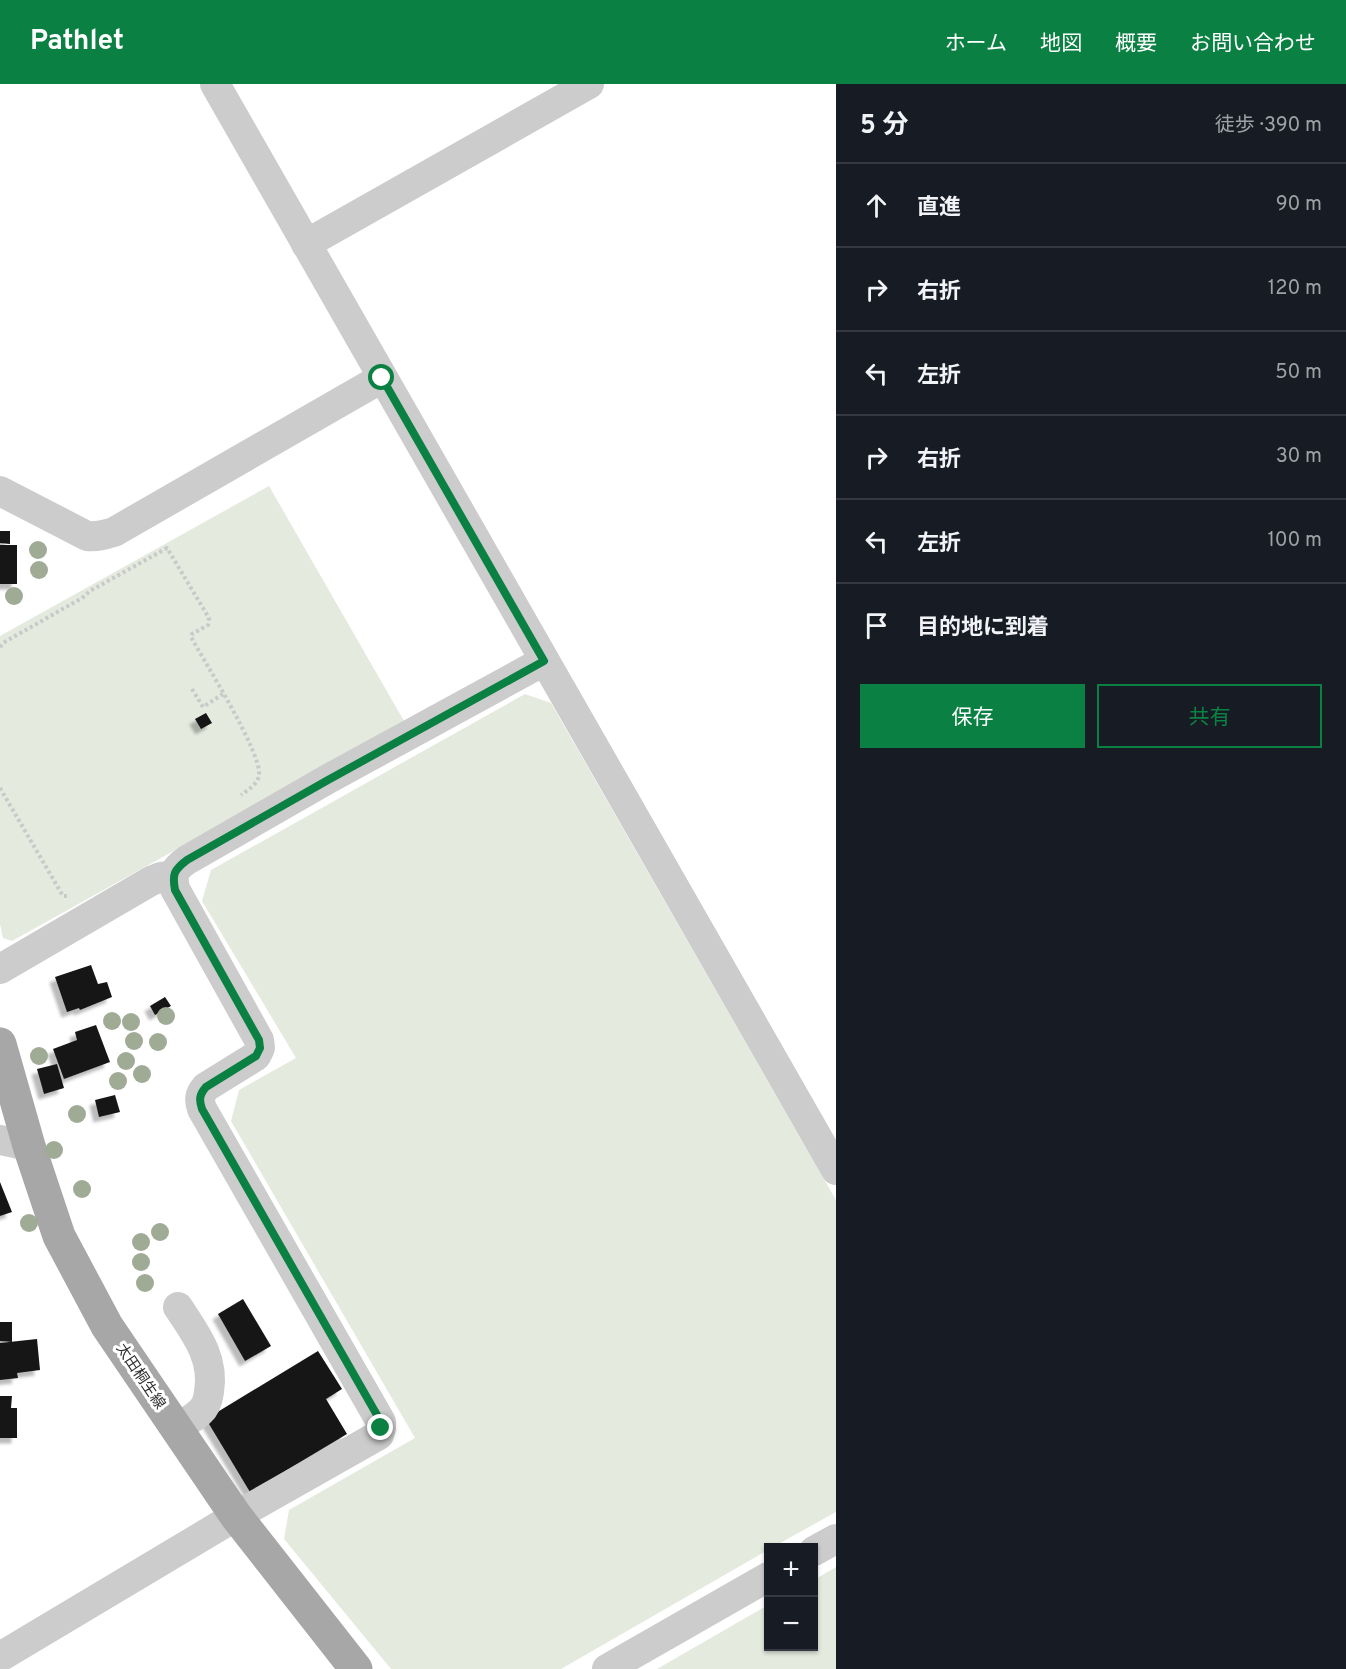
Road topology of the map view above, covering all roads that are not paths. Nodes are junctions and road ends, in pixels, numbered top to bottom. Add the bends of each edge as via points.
1 (215, 84) edge
2 (589, 84) edge
3 (306, 244) junction
4 (382, 378) junction
5 (0, 491) edge
6 (544, 661) junction
7 (173, 875) junction
8 (0, 969) edge
9 (0, 1044) edge
10 (14, 1143) edge
11 (836, 1170) edge
12 (178, 1307) dead end
13 (176, 1428) junction
14 (236, 1516) junction
15 (836, 1539) edge
16 (818, 1548) edge
17 (764, 1579) edge
18 (0, 1656) edge
19 (356, 1669) edge
20 (607, 1669) edge

1 - 3 street
2 - 3 street
3 - 4 street
4 - 5 street via 105,535 87,536
4 - 6 street
6 - 7 street via 187,860
6 - 11 street
7 - 8 street via 151,881
7 - 14 street via 175,890 260,1048 256,1056 206,1087 200,1094 202,1109 381,1422 379,1435
9 - 10 main road, 太田桐生線
10 - 13 main road, 太田桐生線 via 107,1326
12 - 13 street via 202,1345 210,1377 204,1408
13 - 14 main road, 太田桐生線
14 - 18 street
14 - 19 main road, 太田桐生線
15 - 16 street
17 - 20 street

